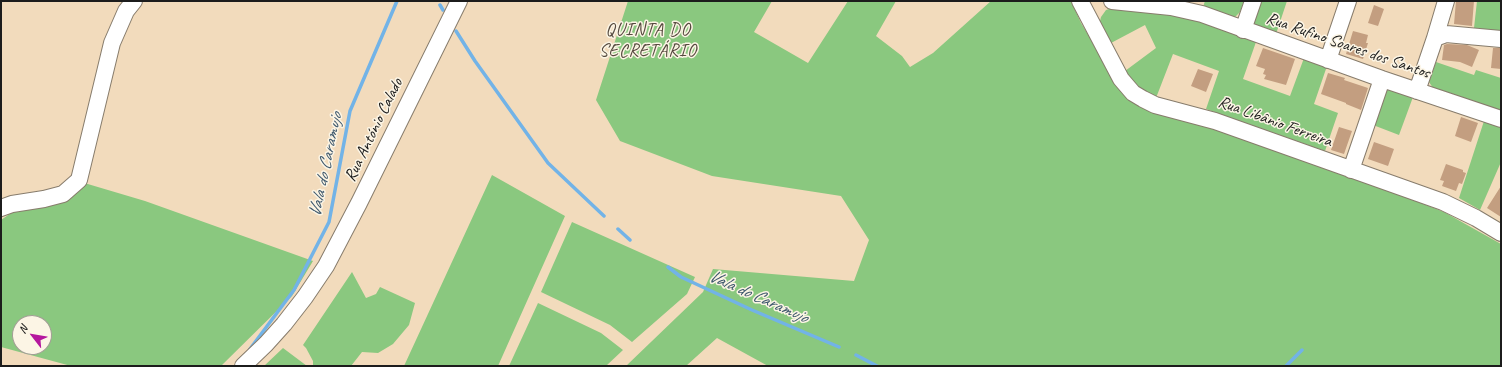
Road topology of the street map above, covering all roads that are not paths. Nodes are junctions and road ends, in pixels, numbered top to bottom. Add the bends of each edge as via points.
1 (134, 1) edge
2 (1080, 1) edge
3 (1112, 1) edge
4 (1253, 1) edge
5 (1348, 1) edge
6 (1446, 1) edge
7 (455, 3) edge
8 (1243, 30) junction
9 (1434, 38) junction
10 (1501, 39) edge
11 (1328, 60) junction
12 (1382, 79) junction
13 (1417, 91) junction
14 (1501, 119) edge
15 (1351, 170) junction
16 (1, 208) edge
17 (1501, 233) edge
18 (243, 366) edge

1 - 16 street via 126,11 112,43 79,180 63,194
2 - 15 street, Rua Libânio Ferreira via 1121,79 1133,93 1155,105 1210,119
3 - 8 street, Rua Rufino Soares dos Santos via 1181,9 1202,14
4 - 8 street
5 - 11 street
6 - 9 street
7 - 18 street, Rua António Calado via 359,204 326,266 284,324
8 - 11 street, Rua Rufino Soares dos Santos
9 - 10 street via 1446,34
9 - 13 street
11 - 12 street, Rua Rufino Soares dos Santos
12 - 13 street, Rua Rufino Soares dos Santos
12 - 15 street
13 - 14 street, Rua Rufino Soares dos Santos
15 - 17 street, Rua Libânio Ferreira via 1443,202

